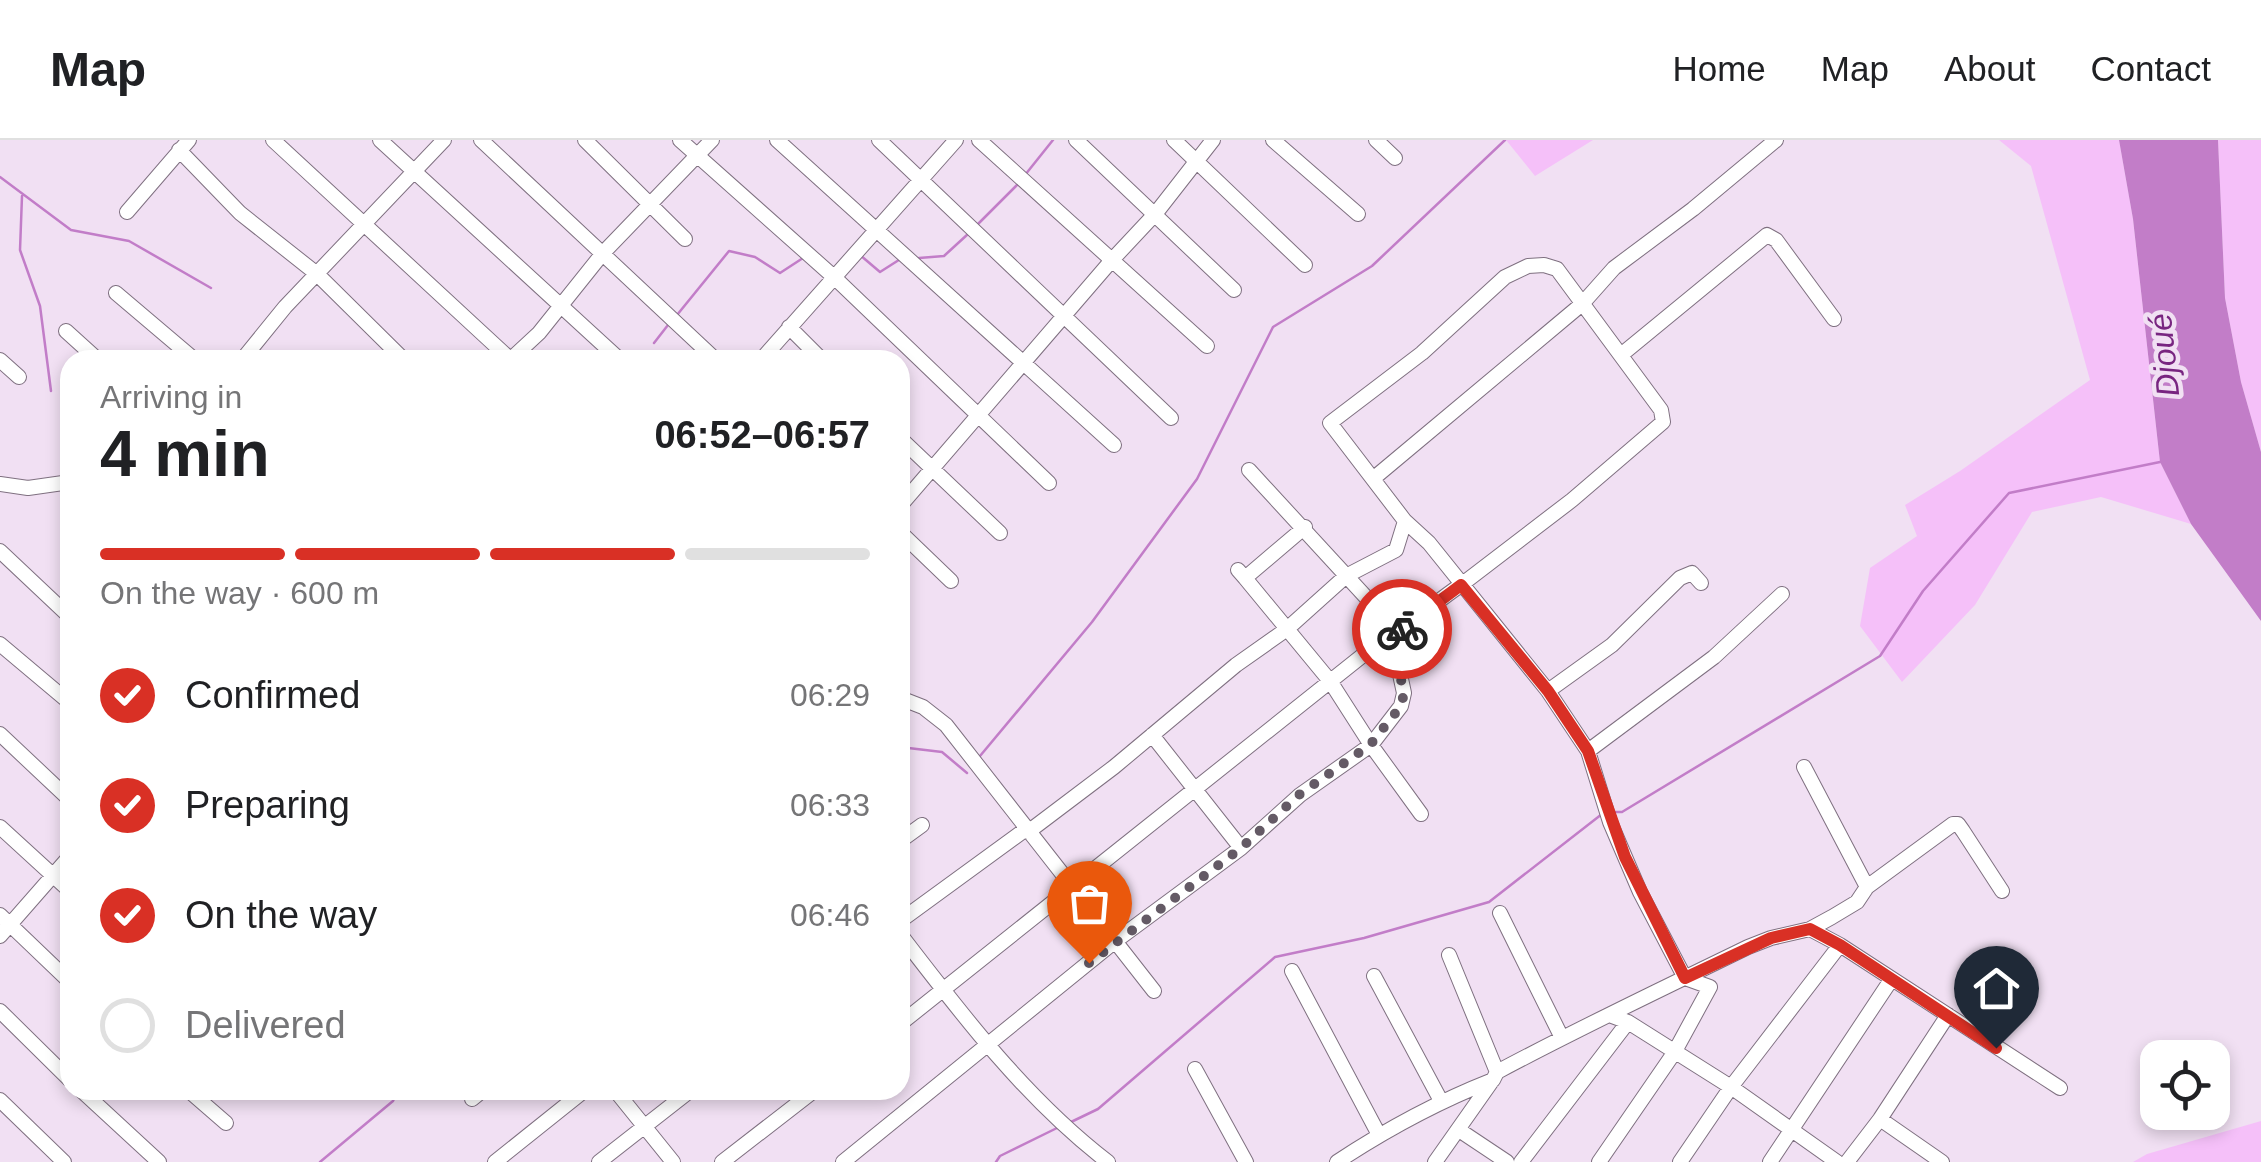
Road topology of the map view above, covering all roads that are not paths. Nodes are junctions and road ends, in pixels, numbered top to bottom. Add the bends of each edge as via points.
1 (273, 140) edge
2 (380, 140) edge
3 (444, 140) edge
4 (481, 140) edge
5 (585, 140) edge
6 (680, 140) edge
7 (712, 140) edge
8 (776, 140) edge
9 (879, 140) edge
10 (956, 140) edge
11 (979, 140) edge
12 (1076, 140) edge
13 (1174, 140) edge
14 (1214, 140) edge
15 (1273, 140) edge
16 (1376, 140) edge
17 (1776, 140) edge
18 (184, 145) edge
19 (697, 156) junction
20 (1395, 158) dead end
21 (1197, 162) junction
22 (414, 174) junction
23 (924, 181) junction
24 (650, 202) junction
25 (128, 212) dead end
26 (1156, 214) junction
27 (1358, 214) dead end
28 (366, 223) junction
29 (878, 231) junction
30 (684, 239) dead end
31 (603, 254) junction
32 (1112, 260) junction
33 (1305, 264) dead end
34 (317, 274) junction
35 (835, 278) junction
36 (1234, 290) dead end
37 (116, 293) dead end
38 (560, 304) junction
39 (1582, 304) junction
40 (1065, 317) junction
41 (1834, 319) dead end
42 (789, 326) junction
43 (66, 332) dead end
44 (1206, 346) dead end
45 (87, 350) edge
46 (182, 350) edge
47 (250, 350) edge
48 (394, 350) edge
49 (500, 350) edge
50 (521, 350) edge
51 (609, 350) edge
52 (705, 350) edge
53 (769, 350) edge
54 (812, 350) edge
55 (910, 350) edge
56 (910, 350) edge
57 (1621, 354) junction
58 (0, 360) edge
59 (1025, 362) junction
60 (19, 377) dead end
61 (978, 416) junction
62 (1171, 418) dead end
63 (1114, 445) dead end
64 (910, 448) edge
65 (931, 469) junction
66 (1249, 470) dead end
67 (1374, 478) junction
68 (60, 483) edge
69 (0, 484) edge
70 (1049, 484) dead end
71 (910, 494) edge
72 (1404, 520) junction
73 (1305, 527) junction
74 (1000, 533) dead end
75 (910, 542) edge
76 (0, 551) edge
77 (1346, 576) junction
78 (951, 581) dead end
79 (1701, 583) dead end
80 (1461, 585) junction
81 (1782, 594) dead end
82 (60, 607) edge
83 (1287, 629) junction
84 (1398, 632) junction
85 (1382, 640) junction
86 (0, 644) edge
87 (1330, 682) junction
88 (1548, 691) junction
89 (60, 695) edge
90 (910, 702) edge
91 (0, 734) edge
92 (1152, 735) junction
93 (1370, 745) junction
94 (1588, 751) junction
95 (1804, 767) dead end
96 (1196, 788) junction
97 (60, 791) edge
98 (1421, 814) dead end
99 (922, 825) dead end
100 (0, 827) edge
101 (1027, 830) junction
102 (910, 834) edge
103 (1241, 848) junction
104 (60, 868) edge
105 (54, 875) junction
106 (60, 881) edge
107 (1072, 885) junction
108 (1867, 887) junction
109 (2002, 891) dead end
110 (1500, 913) dead end
111 (910, 914) edge
112 (4, 926) edge
113 (1810, 929) junction
114 (1114, 942) junction
115 (1840, 945) junction
116 (910, 947) edge
117 (1449, 955) dead end
118 (1292, 971) dead end
119 (60, 974) edge
120 (1374, 976) dead end
121 (1685, 978) junction
122 (1891, 980) junction
123 (944, 990) junction
124 (1154, 990) dead end
125 (0, 1010) edge
126 (1948, 1015) junction
127 (910, 1016) edge
128 (1612, 1016) junction
129 (1628, 1022) junction
130 (1562, 1038) junction
131 (989, 1046) junction
132 (1674, 1053) junction
133 (1195, 1068) dead end
134 (60, 1070) edge
135 (1495, 1076) junction
136 (1731, 1087) junction
137 (2060, 1088) dead end
138 (0, 1100) edge
139 (92, 1100) edge
140 (200, 1100) edge
141 (574, 1100) edge
142 (623, 1100) edge
143 (678, 1100) edge
144 (802, 1100) edge
145 (1441, 1100) junction
146 (1880, 1118) junction
147 (226, 1123) dead end
148 (642, 1125) junction
149 (1458, 1130) junction
150 (1793, 1130) junction
151 (1378, 1133) junction
152 (64, 1162) edge
153 (159, 1162) edge
154 (496, 1162) edge
155 (599, 1162) edge
156 (673, 1162) edge
157 (722, 1162) edge
158 (843, 1162) edge
159 (1108, 1162) edge
160 (1246, 1162) edge
161 (1337, 1162) edge
162 (1435, 1162) edge
163 (1506, 1162) edge
164 (1521, 1162) edge
165 (1598, 1162) edge
166 (1680, 1162) edge
167 (1770, 1162) edge
168 (1837, 1162) edge
169 (1847, 1162) edge
170 (1942, 1162) edge

1 - 28 street
2 - 22 street
3 - 22 street
4 - 31 street
5 - 24 street
6 - 19 street
7 - 19 street
8 - 29 street
9 - 23 street
10 - 23 street
11 - 32 street
12 - 26 street
13 - 21 street
14 - 21 street
15 - 27 street
16 - 20 street
17 - 39 street via 1614,268
18 - 25 street
18 - 34 street via 240,213
19 - 24 street
19 - 35 street
21 - 26 street
21 - 33 street
22 - 28 street
22 - 38 street
23 - 29 street
23 - 40 street
24 - 30 street
24 - 31 street
26 - 32 street
26 - 36 street
28 - 34 street
28 - 49 street
29 - 35 street
29 - 59 street
31 - 38 street
31 - 52 street
32 - 40 street
32 - 44 street
34 - 47 street
34 - 48 street
35 - 42 street
35 - 55 street
37 - 46 street
38 - 50 street
38 - 51 street
39 - 57 street
39 - 67 street
39 - 67 street via 1557,269 1528,266 1330,422
40 - 59 street
40 - 62 street
41 - 57 street via 1767,235
42 - 53 street
42 - 54 street
43 - 45 street
56 - 61 street
57 - 80 street via 1663,422
58 - 60 street
59 - 61 street
59 - 63 street
61 - 65 street
61 - 70 street
64 - 65 street
65 - 71 street
65 - 74 street
66 - 73 street
67 - 72 street
68 - 69 street
72 - 77 street via 1396,550
72 - 80 street
73 - 77 street
73 - 83 street via 1242,574
75 - 78 street
76 - 82 street
77 - 83 street
77 - 84 street
79 - 88 street via 1692,573 1680,578 1612,645
80 - 84 street
80 - 88 street
81 - 94 street via 1714,657
83 - 87 street
83 - 92 street
84 - 85 street
85 - 87 street
85 - 93 street via 1404,693
86 - 89 street
87 - 93 street
87 - 96 street
88 - 94 street
90 - 101 street via 946,725
91 - 97 street
92 - 96 street
92 - 101 street
93 - 98 street
93 - 103 street via 1300,794
94 - 121 street via 1625,857
95 - 108 street
96 - 103 street
96 - 107 street
99 - 102 street
100 - 105 street
101 - 107 street
101 - 111 street
103 - 114 street
104 - 105 street
105 - 106 street
105 - 112 street
107 - 114 street
107 - 123 street
108 - 109 street via 1958,824
108 - 113 street via 1857,902
110 - 130 street
112 - 119 street
113 - 115 street
113 - 121 street via 1771,938
114 - 124 street
114 - 131 street
115 - 122 street
115 - 136 street
116 - 123 street
117 - 135 street
118 - 151 street
120 - 145 street
121 - 128 street
121 - 132 street via 1710,987
122 - 126 street
122 - 150 street
123 - 127 street
123 - 131 street
125 - 134 street
126 - 137 street
126 - 146 street
128 - 129 street
128 - 130 street
129 - 132 street
129 - 164 street
130 - 135 street
131 - 158 street
131 - 159 street via 1074,1136
132 - 136 street
132 - 165 street
133 - 160 street
135 - 145 street
135 - 149 street
136 - 150 street
136 - 166 street
138 - 152 street
139 - 153 street
140 - 147 street
141 - 154 street
142 - 148 street
143 - 148 street
144 - 157 street
145 - 151 street
146 - 169 street
146 - 170 street
148 - 155 street
148 - 156 street
149 - 162 street
149 - 163 street
150 - 167 street
150 - 168 street
151 - 161 street

